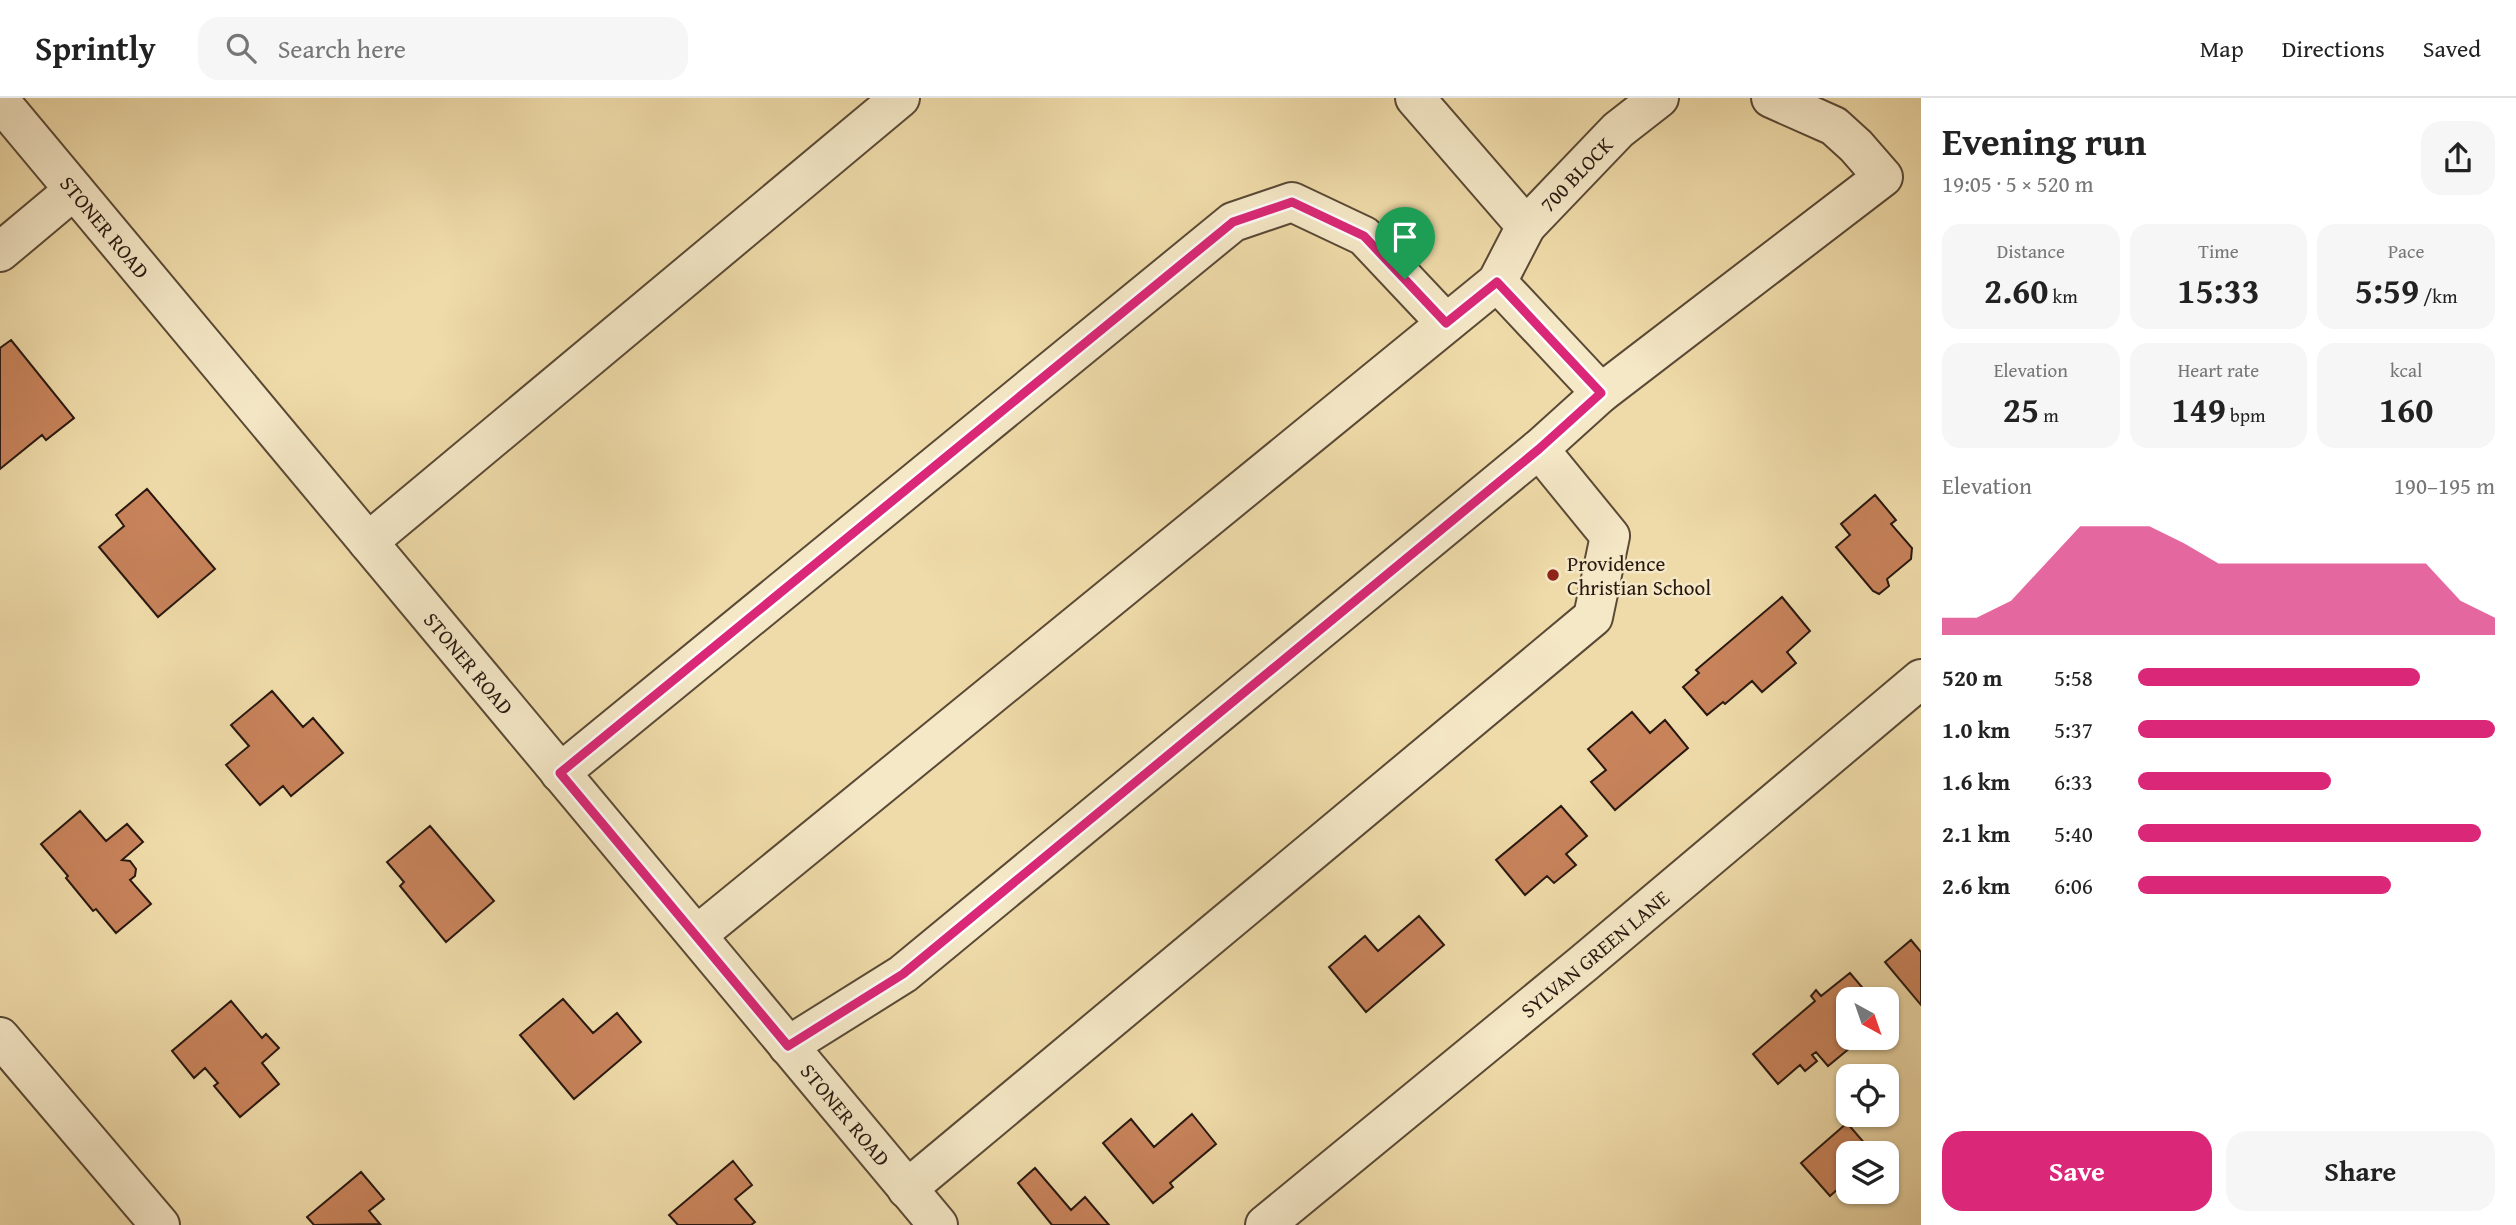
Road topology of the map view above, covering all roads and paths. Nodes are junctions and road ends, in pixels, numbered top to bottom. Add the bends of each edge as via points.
1 (900, 98) edge
2 (1415, 98) edge
3 (1659, 98) edge
4 (1771, 98) edge
5 (0, 101) edge
6 (74, 190) junction
7 (1526, 226) junction
8 (0, 252) edge
9 (1497, 282) junction
10 (1446, 323) junction
11 (1601, 393) junction
12 (1539, 449) junction
13 (368, 542) junction
14 (1921, 679) edge
15 (560, 773) junction
16 (697, 935) junction
17 (0, 1037) edge
18 (788, 1046) junction
19 (907, 1189) junction
20 (160, 1225) edge
21 (938, 1225) edge
22 (1265, 1225) edge

1 - 13 street
2 - 7 street
3 - 7 street, 700 BLOCK via 1618,130
4 - 11 street via 1834,126 1883,177
5 - 6 street, STONER ROAD
6 - 8 street
6 - 13 street, STONER ROAD
7 - 9 street, 700 BLOCK
9 - 10 street
9 - 11 street
10 - 15 street via 1364,236 1292,202 1233,222
10 - 16 street
11 - 12 street
12 - 18 street via 903,974
12 - 19 street via 1610,536 1593,617
13 - 15 street, STONER ROAD
14 - 22 street, SYLVAN GREEN LANE
15 - 16 street, STONER ROAD
16 - 18 street, STONER ROAD
17 - 20 street
18 - 19 street, STONER ROAD
19 - 21 street, STONER ROAD

